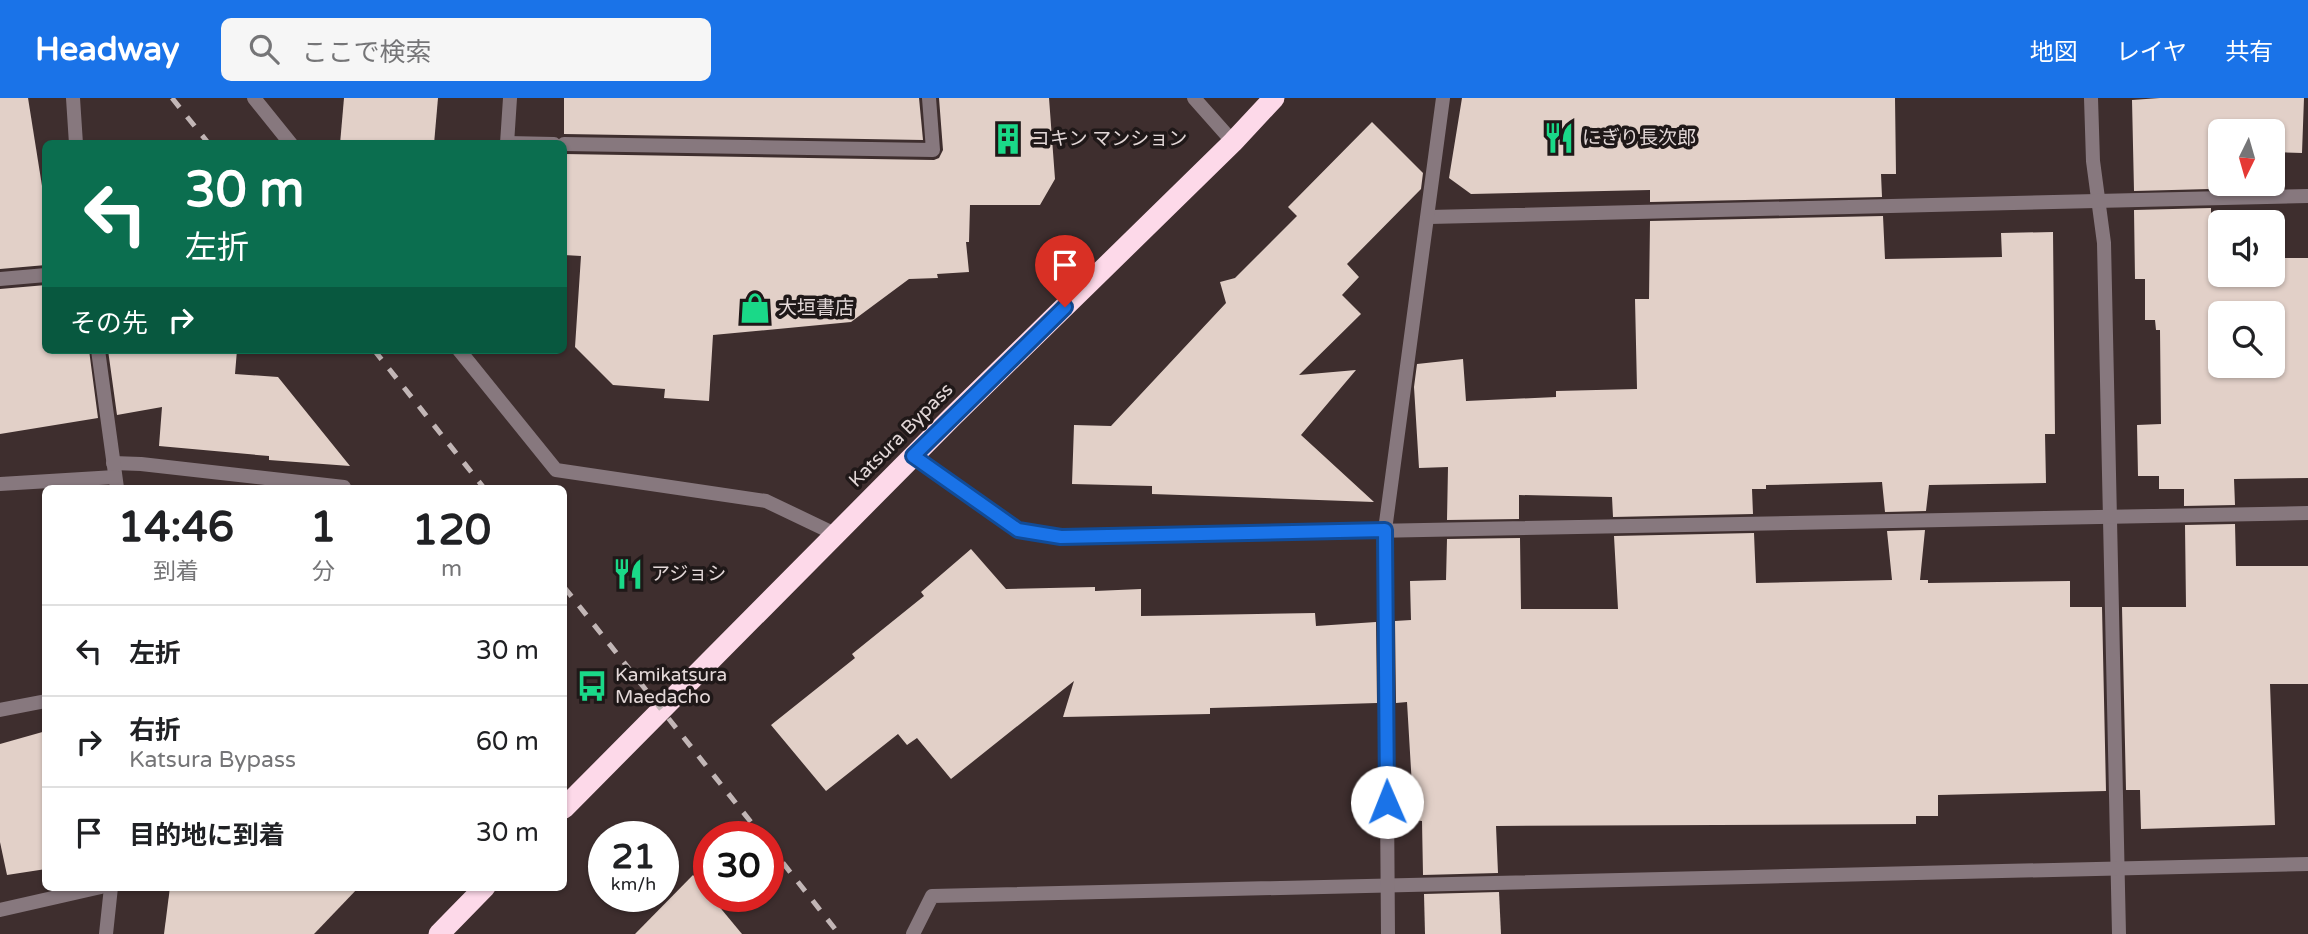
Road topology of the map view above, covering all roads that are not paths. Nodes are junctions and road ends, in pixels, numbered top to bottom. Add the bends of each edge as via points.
1 (73, 98) edge
2 (254, 98) edge
3 (510, 98) edge
4 (929, 98) edge
5 (1195, 98) edge
6 (1274, 98) edge
7 (1443, 98) edge
8 (2091, 98) edge
9 (76, 140) edge
10 (288, 140) edge
11 (507, 140) edge
12 (1233, 142) junction
13 (567, 144) edge
14 (2308, 196) edge
15 (2099, 200) junction
16 (1429, 217) junction
17 (42, 275) edge
18 (0, 279) edge
19 (99, 354) edge
20 (462, 354) edge
21 (913, 456) junction
22 (115, 476) edge
23 (0, 484) edge
24 (326, 485) edge
25 (2308, 513) edge
26 (2110, 516) junction
27 (1385, 530) junction
28 (835, 534) junction
29 (42, 702) edge
30 (0, 710) edge
31 (567, 805) edge
32 (2308, 864) edge
33 (2118, 868) junction
34 (1387, 884) junction
35 (83, 891) edge
36 (111, 891) edge
37 (481, 891) edge
38 (0, 910) edge
39 (106, 934) edge
40 (439, 934) edge
41 (913, 934) edge
42 (1388, 934) edge
43 (2119, 934) edge

1 - 9 street
2 - 10 street
3 - 11 street
4 - 13 street via 933,150
5 - 12 street
6 - 12 highway, Katsura Bypass
7 - 16 street
8 - 15 street
12 - 21 highway, Katsura Bypass
14 - 15 street
15 - 16 street
15 - 26 street via 2104,243
16 - 27 street
17 - 18 street
19 - 22 street
20 - 28 street via 556,470 766,501
21 - 27 street via 1018,530 1061,537
21 - 28 highway, Katsura Bypass
22 - 23 street
22 - 24 street via 141,464
25 - 26 street
26 - 27 street
26 - 33 street
27 - 34 street
28 - 31 highway, Katsura Bypass
29 - 30 street
32 - 33 street
33 - 34 street
33 - 43 street
34 - 41 street via 932,896
34 - 42 street
35 - 38 street
36 - 39 street
37 - 40 highway

